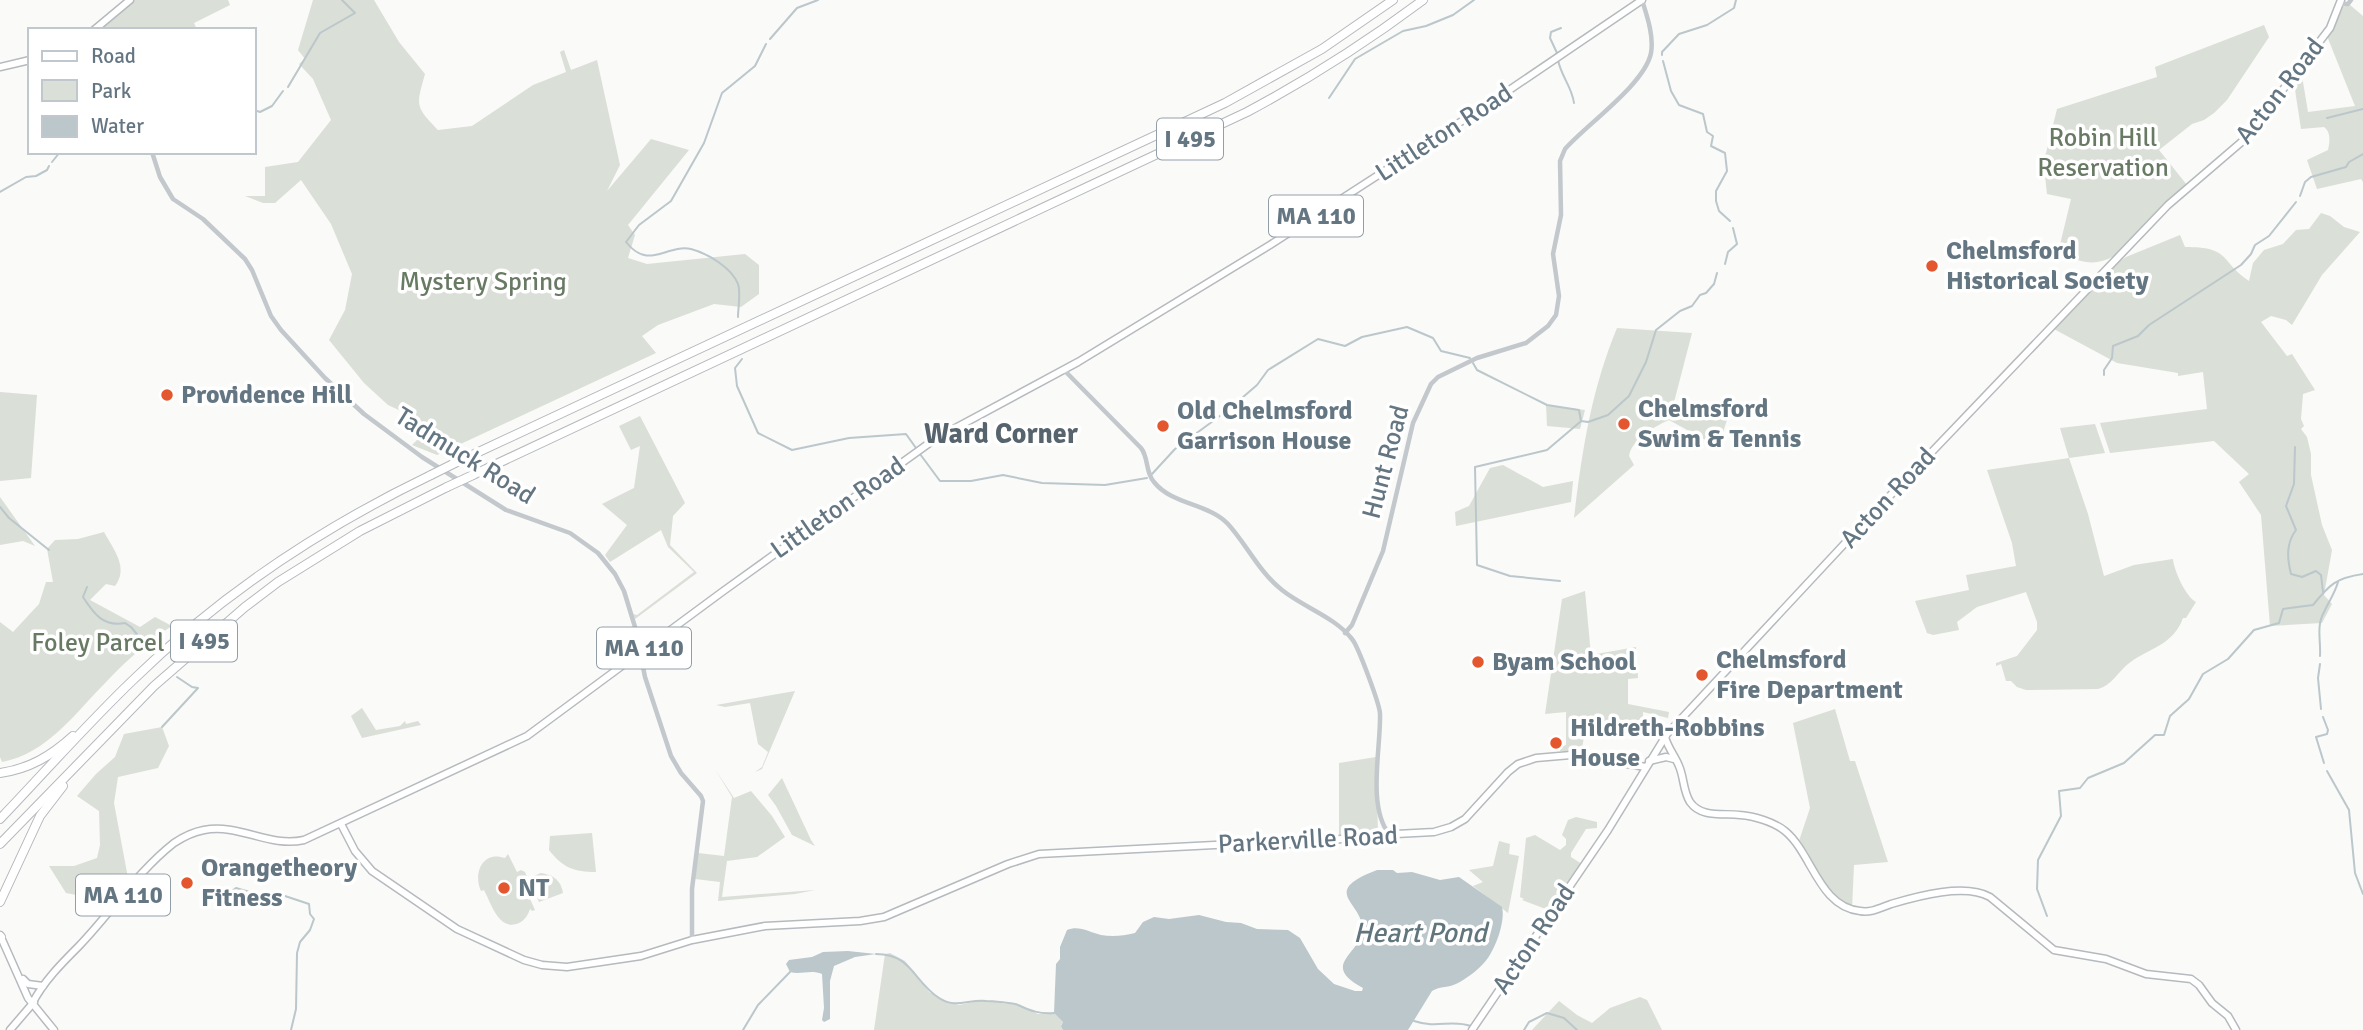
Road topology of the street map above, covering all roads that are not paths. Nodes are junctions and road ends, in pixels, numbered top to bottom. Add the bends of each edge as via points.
1 (130, 0) edge
2 (1393, 0) edge
3 (1423, 0) edge
4 (1642, 0) edge
5 (2351, 0) edge
6 (2341, 2) edge
7 (96, 28) edge
8 (28, 60) edge
9 (0, 67) edge
10 (153, 154) edge
11 (1064, 370) junction
12 (1352, 625) junction
13 (1345, 633) junction
14 (1354, 641) junction
15 (639, 652) junction
16 (112, 702) junction
17 (1665, 737) junction
18 (85, 758) junction
19 (1674, 759) junction
20 (1647, 764) junction
21 (0, 773) edge
22 (0, 819) edge
23 (341, 824) junction
24 (1381, 824) junction
25 (1377, 835) junction
26 (1390, 835) junction
27 (0, 844) edge
28 (2, 894) edge
29 (0, 902) edge
30 (0, 936) edge
31 (692, 940) junction
32 (76, 949) junction
33 (19, 975) junction
34 (44, 986) junction
35 (32, 1004) junction
36 (9, 1030) edge
37 (54, 1030) edge
38 (1472, 1030) edge
39 (2236, 1030) edge

1 - 7 main road
2 - 16 highway, I 495, bridge via 1322,49 1234,98 455,463 344,520 248,583 176,641
3 - 18 highway, I 495, bridge via 1315,75 1247,111 360,531 256,599 183,658
4 - 11 main road, Littleton Road / MA 110 via 1357,190
4 - 12 street, Hunt Road via 1651,34 1649,58 1629,88 1568,145 1560,160 1562,205 1553,254 1559,296 1554,319 1522,345 1473,359 1431,384 1411,431 1383,551
5 - 6 street
6 - 17 main road, Acton Road via 2330,28 2245,139 2153,221
8 - 9 main road
10 - 15 street, Tadmuck Road via 173,199 203,219 245,259 281,330 358,409 388,434 506,510 570,533 598,553 624,591
11 - 13 street via 1141,448 1154,484 1221,517 1278,587
11 - 15 main road, Littleton Road / MA 110 via 935,439
12 - 13 street, Hunt Road
12 - 14 street, Hunt Road
13 - 14 street
14 - 24 street via 1380,711
15 - 23 main road, Littleton Road / MA 110 via 523,738
15 - 31 street, Tadmuck Road via 671,756 703,801 692,889
16 - 21 highway via 47,757
16 - 22 highway, I 495
17 - 19 main road
17 - 20 main road, Acton Road
18 - 27 highway, I 495
18 - 28 highway via 40,816
19 - 20 main road
19 - 39 main road via 1694,807 1750,817 1782,829 1844,907 1870,911 1950,892 1979,892 2054,950 2106,959 2146,974 2191,979
20 - 26 main road, Parkerville Road via 1559,755 1536,758 1518,764 1458,824 1424,834
20 - 38 main road, Acton Road via 1608,830
23 - 31 main road, Parkerville Road via 379,877 457,929 524,960 577,966 641,956
23 - 32 main road, Littleton Road / MA 110 via 287,842 225,829 184,837
24 - 25 street
24 - 26 street
25 - 26 main road, Parkerville Road
25 - 31 main road, Parkerville Road via 1297,844 1039,854 877,919 774,924
28 - 29 highway
30 - 33 main road
32 - 34 main road, Littleton Road / MA 110
32 - 35 main road, Littleton Road / MA 110
33 - 34 main road via 28,984
33 - 35 main road
34 - 35 main road, Littleton Road / MA 110
35 - 36 main road, Littleton Road / MA 110
35 - 37 main road

